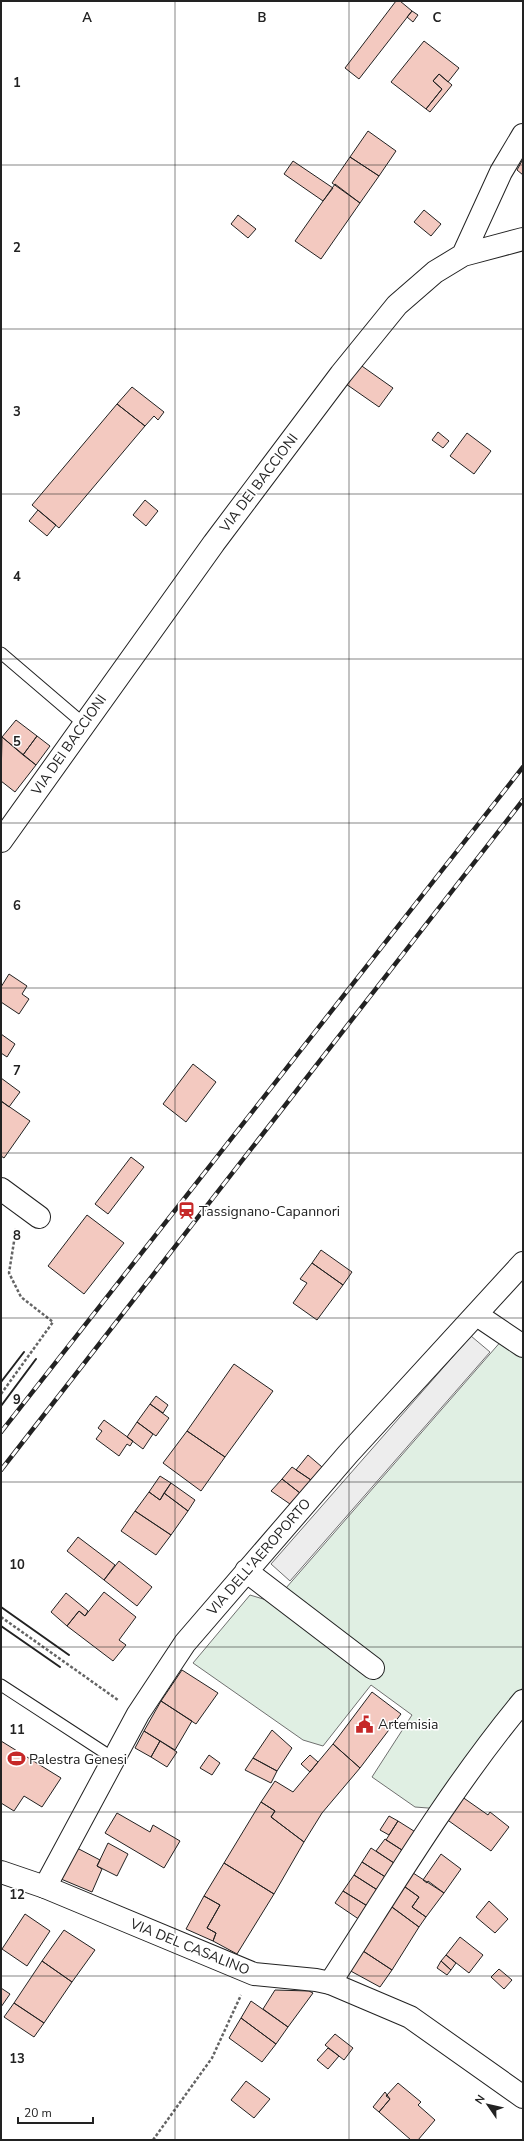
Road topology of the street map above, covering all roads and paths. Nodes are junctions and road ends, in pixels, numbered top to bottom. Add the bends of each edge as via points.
1 (523, 135) edge
2 (523, 239) edge
3 (463, 255) junction
4 (1, 653) edge
5 (84, 724) junction
6 (2, 838) edge
7 (1, 1189) edge
8 (20, 1203) junction
9 (39, 1218) dead end
10 (523, 1263) edge
11 (477, 1315) junction
12 (523, 1346) edge
13 (1, 1394) edge
14 (246, 1571) junction
15 (1, 1617) edge
16 (373, 1668) dead end
17 (1, 1685) edge
18 (523, 1701) edge
19 (138, 1714) junction
20 (113, 1758) junction
21 (1, 1872) edge
22 (45, 1887) junction
23 (254, 1974) junction
24 (330, 1983) junction
25 (523, 2098) edge
26 (153, 2140) edge

1 - 3 street via 501,172
2 - 3 street, VIA DEI BACCIONI
3 - 5 street, VIA DEI BACCIONI via 435,272 392,310 214,543
4 - 5 lane
5 - 6 street, VIA DEI BACCIONI
7 - 8 street
8 - 9 street
8 - 13 path via 9,1274 21,1297 53,1322
10 - 11 street, VIA DELL'AEROPORTO
11 - 12 street
11 - 14 street, VIA DELL'AEROPORTO via 348,1454
14 - 16 street
14 - 19 street, VIA DELL'AEROPORTO via 185,1644
15 - 19 path
17 - 20 lane
18 - 24 street via 497,1732 429,1829
19 - 20 street, VIA DELL'AEROPORTO
20 - 22 street, VIA DELL'AEROPORTO
21 - 22 street, VIA DEL CASALINO
22 - 23 street, VIA DEL CASALINO
23 - 24 street, VIA DEL CASALINO
23 - 26 path via 237,2003 212,2058
24 - 25 street, VIA DEL CASALINO via 410,2017

